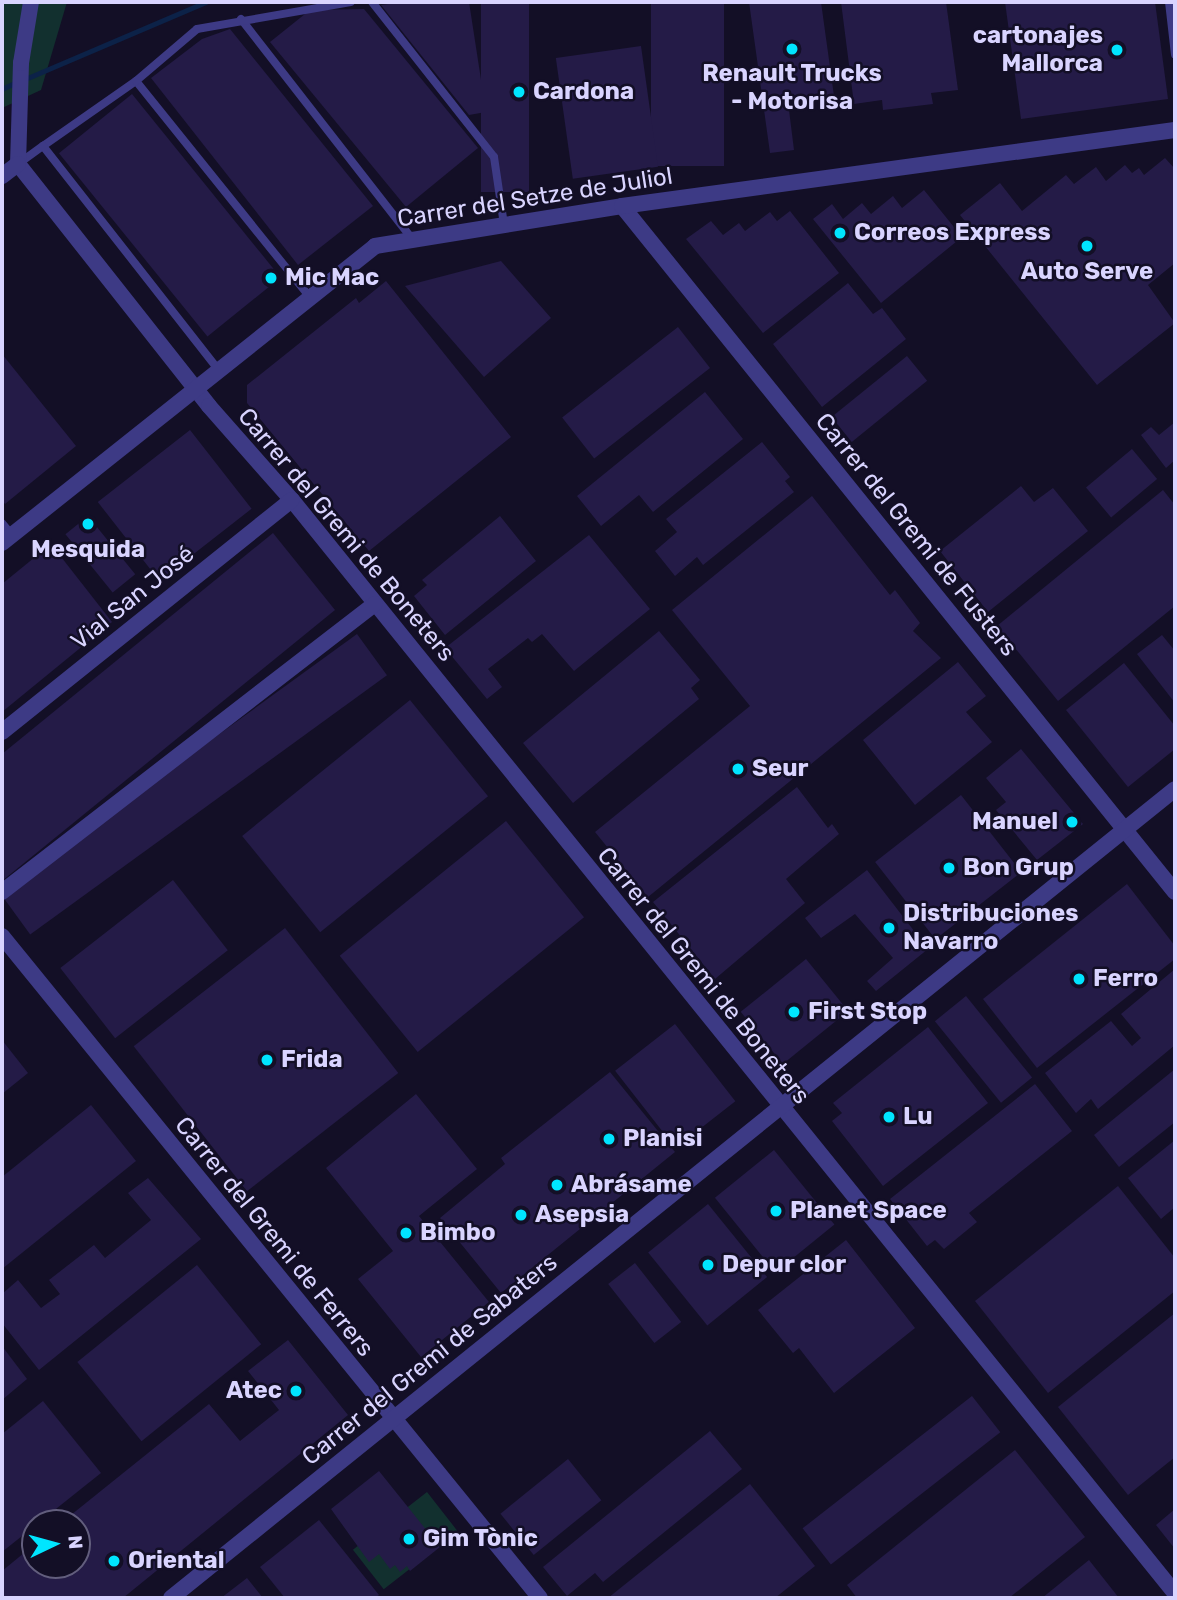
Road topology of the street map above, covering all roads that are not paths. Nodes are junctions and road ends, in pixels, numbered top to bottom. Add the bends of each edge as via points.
1 (31, 2) edge
2 (351, 2) edge
3 (372, 2) edge
4 (1169, 2) edge
5 (242, 19) junction
6 (1175, 55) edge
7 (136, 81) junction
8 (1175, 130) edge
9 (43, 146) junction
10 (18, 164) junction
11 (2, 176) edge
12 (622, 206) junction
13 (504, 225) junction
14 (413, 240) junction
15 (309, 296) junction
16 (217, 368) junction
17 (194, 388) junction
18 (292, 500) junction
19 (5, 534) edge
20 (375, 604) junction
21 (2, 732) edge
22 (1175, 789) edge
23 (1125, 830) junction
24 (2, 892) edge
25 (1175, 892) edge
26 (2, 936) edge
27 (779, 1108) junction
28 (393, 1420) junction
29 (1175, 1593) edge
30 (171, 1598) edge
31 (540, 1598) edge

1 - 10 street via 21,63
2 - 5 lane
3 - 13 lane via 494,157
4 - 6 lane
5 - 7 lane via 197,29
5 - 14 lane
7 - 9 lane
7 - 15 lane
8 - 12 street, Carrer del Setze de Juliol
9 - 10 lane
9 - 16 lane
10 - 11 street
10 - 17 street, Carrer del Gremi de Boneters
12 - 13 street, Carrer del Setze de Juliol
12 - 23 street, Carrer del Gremi de Fusters
13 - 14 street, Carrer del Setze de Juliol
14 - 15 street, Carrer del Setze de Juliol via 375,246
15 - 16 street, Carrer del Setze de Juliol
16 - 17 street, Carrer del Setze de Juliol
17 - 18 street, Carrer del Gremi de Boneters
17 - 19 street, Carrer del Setze de Juliol
18 - 20 street, Carrer del Gremi de Boneters
18 - 21 street, Vial San José
20 - 24 street
20 - 27 street, Carrer del Gremi de Boneters
22 - 23 street, Carrer del Gremi de Sabaters
23 - 25 street, Carrer del Gremi de Fusters
23 - 27 street, Carrer del Gremi de Sabaters
26 - 28 street, Carrer del Gremi de Ferrers
27 - 28 street, Carrer del Gremi de Sabaters
27 - 29 street, Carrer del Gremi de Boneters
28 - 30 street, Carrer del Gremi de Sabaters
28 - 31 street, Carrer del Gremi de Ferrers

